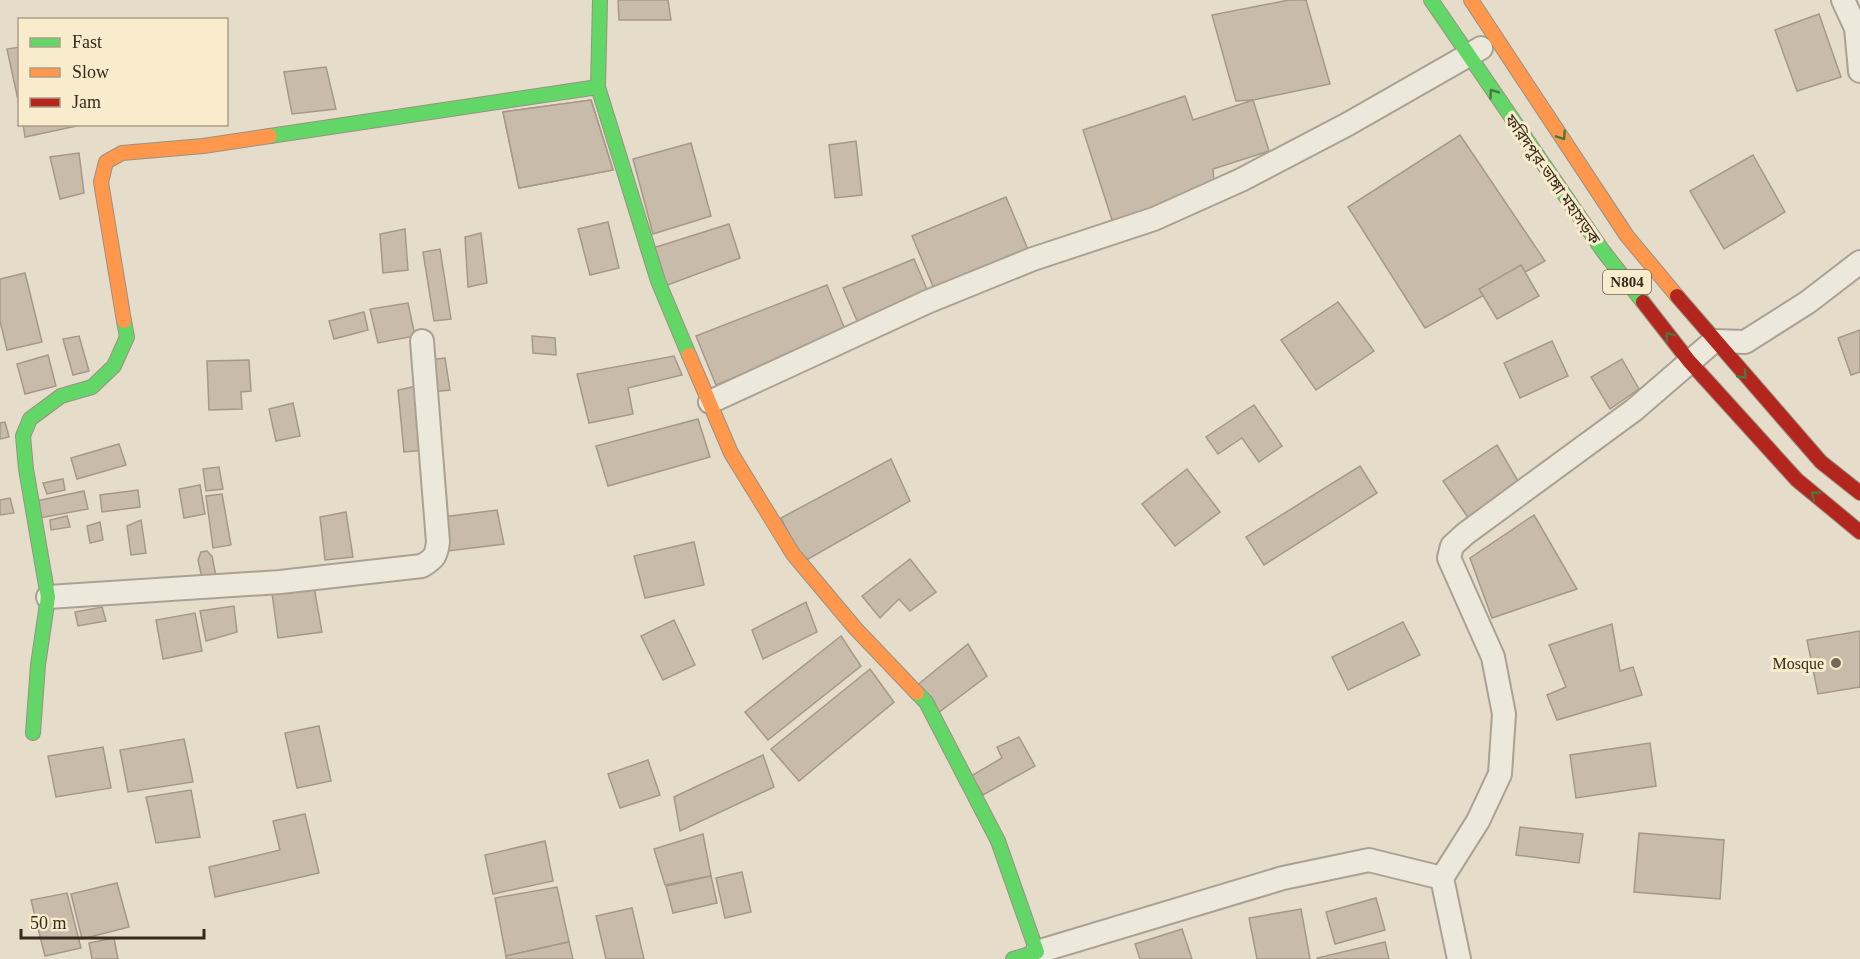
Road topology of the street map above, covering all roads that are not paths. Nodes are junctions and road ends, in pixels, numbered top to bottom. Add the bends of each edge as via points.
1 (600, 0) edge
2 (1431, 0) edge
3 (1472, 0) edge
4 (1843, 0) edge
5 (1497, 37) junction
6 (1468, 56) junction
7 (1860, 71) edge
8 (598, 87) junction
9 (1860, 262) edge
10 (1714, 341) junction
11 (422, 342) dead end
12 (1689, 361) junction
13 (710, 402) junction
14 (1860, 493) edge
15 (1860, 532) edge
16 (48, 597) junction
17 (33, 733) dead end
18 (1442, 878) junction
19 (1037, 952) junction
20 (1012, 959) edge
21 (1459, 959) edge

1 - 8 main road
2 - 6 main road, ফরিদপুর-ভাঙ্গা মহাসড়ক / N804
3 - 5 main road, ফরিদপুর-ভাঙ্গা মহাসড়ক / N804
4 - 7 street via 1856,28
5 - 6 street
5 -> 10 main road, ফরিদপুর-ভাঙ্গা মহাসড়ক / N804 via 1627,236
12 -> 6 main road, ফরিদপুর-ভাঙ্গা মহাসড়ক / N804 via 1603,251
6 - 13 street via 1241,180 1154,219 1033,259 927,302
8 - 13 main road via 658,281
8 - 16 main road via 204,146 122,153 106,162 102,182 127,337 114,366 92,387 61,396 30,419 23,436
9 - 10 street via 1808,302 1745,342
10 - 12 street
10 -> 14 main road, ফরিদপুর-ভাঙ্গা মহাসড়ক / N804 via 1821,462
11 - 16 street via 438,542 436,555 430,561 422,566 280,582
15 -> 12 main road, ফরিদপুর-ভাঙ্গা মহাসড়ক / N804 via 1797,480
12 - 18 street via 1634,410 1452,546 1449,558 1492,657 1504,714 1500,774 1478,820
13 - 19 main road via 731,453 793,554 855,628 926,702 999,841
16 - 17 main road
18 - 19 street via 1369,860 1283,878
18 - 21 street
19 - 20 main road

